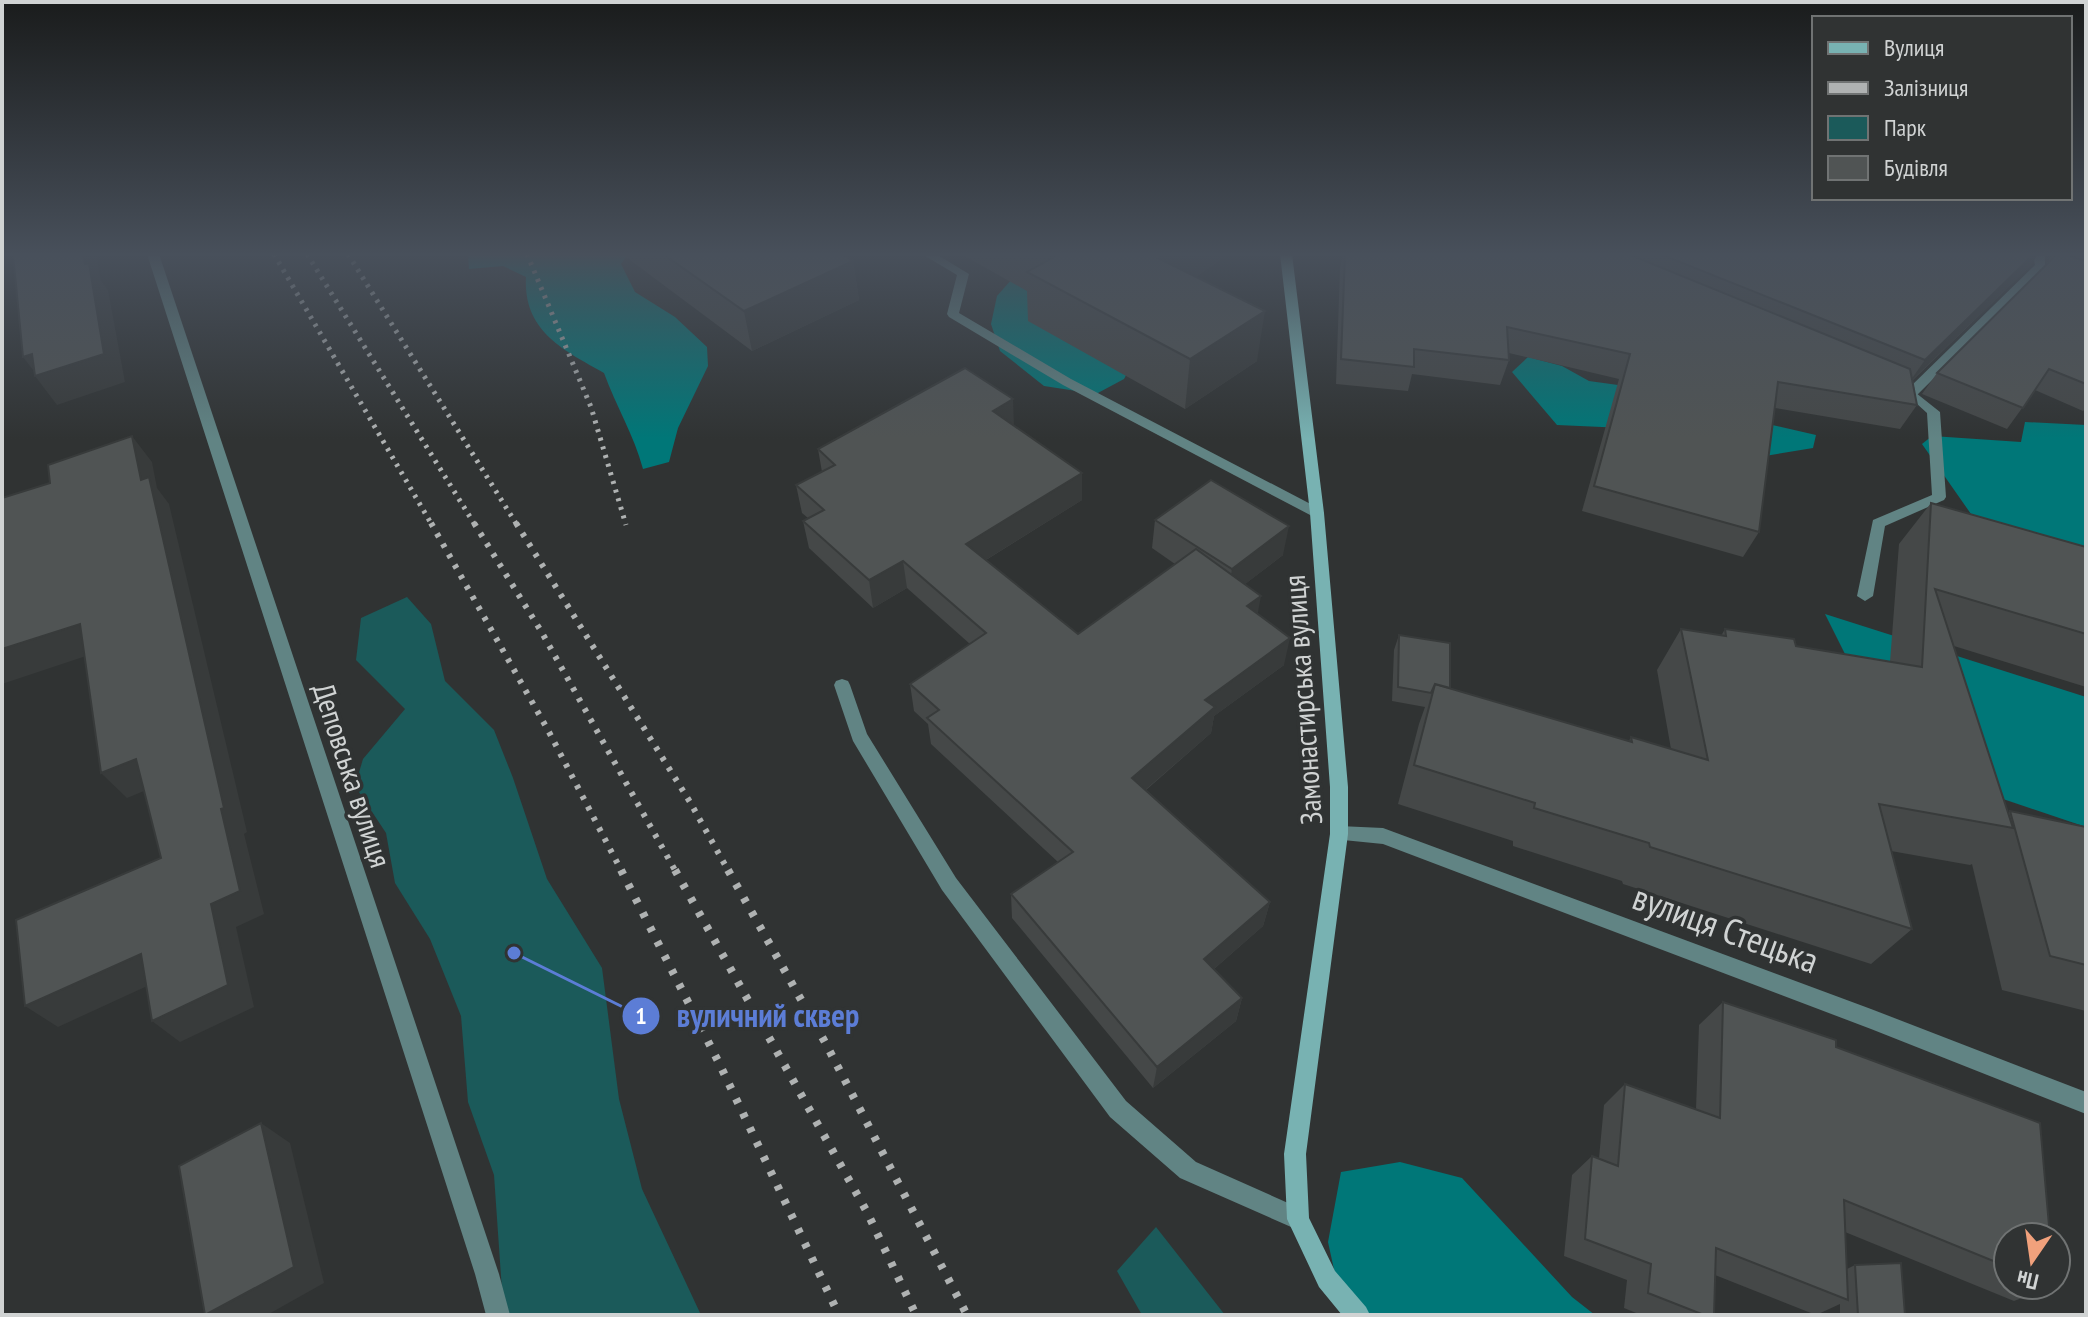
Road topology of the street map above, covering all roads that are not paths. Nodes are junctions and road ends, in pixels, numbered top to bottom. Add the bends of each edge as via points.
1 (173, 315) edge
2 (955, 315) edge
3 (1293, 315) edge
4 (1986, 315) edge
5 (1882, 381) edge
6 (1911, 393) junction
7 (1317, 513) junction
8 (1865, 596) dead end
9 (842, 685) dead end
10 (1339, 834) junction
11 (2086, 1105) edge
12 (1298, 1219) junction
13 (498, 1315) edge
14 (1358, 1315) edge

1 - 13 street, Деповська вулиця
2 - 7 street via 1067,382
3 - 7 main road, Замонастирська вулиця
4 - 6 street
5 - 6 street
6 - 8 street via 1933,412 1939,497 1878,523
7 - 10 main road, Замонастирська вулиця
9 - 12 street via 859,736 949,884 1118,1109 1188,1170
10 - 11 street, вулиця Стецька via 1383,836
10 - 12 main road, Замонастирська вулиця via 1295,1154
12 - 14 main road, Замонастирська вулиця via 1327,1279

